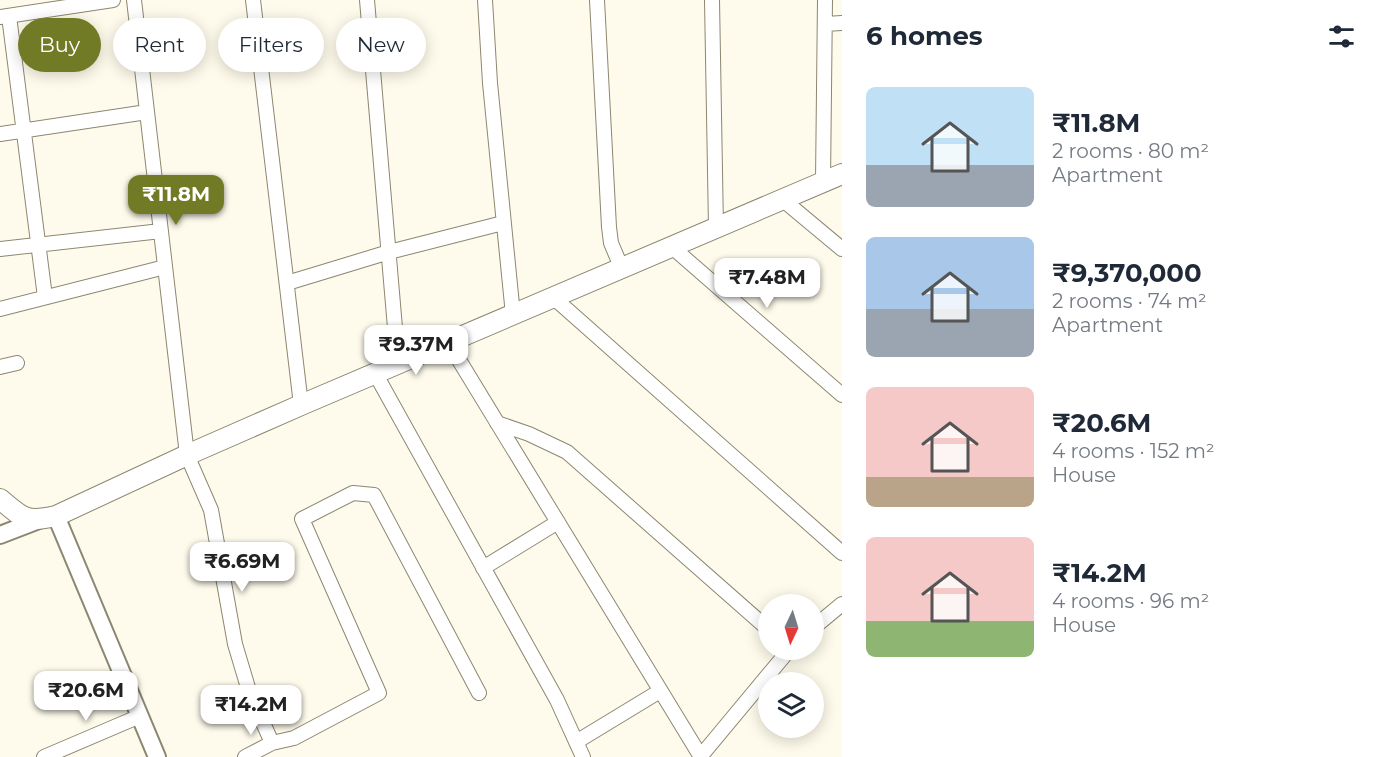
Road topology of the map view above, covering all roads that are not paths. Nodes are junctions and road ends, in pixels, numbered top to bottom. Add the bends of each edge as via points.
1 (113, 0) edge
2 (134, 0) edge
3 (253, 0) edge
4 (367, 0) edge
5 (485, 0) edge
6 (597, 0) edge
7 (712, 0) edge
8 (825, 0) edge
9 (34, 6) edge
10 (5, 17) edge
11 (842, 23) edge
12 (825, 24) junction
13 (147, 112) junction
14 (24, 130) junction
15 (0, 134) edge
16 (842, 174) edge
17 (823, 181) junction
18 (782, 199) junction
19 (503, 223) junction
20 (716, 228) junction
21 (161, 231) junction
22 (38, 244) junction
23 (672, 247) junction
24 (0, 249) edge
25 (842, 249) edge
26 (389, 252) junction
27 (165, 267) junction
28 (622, 269) junction
29 (287, 283) junction
30 (45, 297) junction
31 (554, 298) junction
32 (0, 309) edge
33 (513, 315) junction
34 (448, 342) junction
35 (17, 363) dead end
36 (398, 363) junction
37 (0, 367) edge
38 (375, 374) junction
39 (842, 395) edge
40 (301, 405) junction
41 (497, 423) junction
42 (187, 455) junction
43 (0, 499) edge
44 (48, 518) junction
45 (558, 522) junction
46 (0, 535) edge
47 (842, 553) edge
48 (483, 567) junction
49 (842, 604) edge
50 (824, 619) edge
51 (758, 620) edge
52 (781, 660) edge
53 (660, 691) junction
54 (479, 693) dead end
55 (140, 716) junction
56 (576, 742) junction
57 (272, 743) junction
58 (44, 757) edge
59 (157, 757) edge
60 (245, 757) edge
61 (583, 757) edge
62 (700, 757) edge

1 - 9 street
2 - 13 street
3 - 29 street
4 - 26 street
5 - 19 street
6 - 28 street via 609,227
7 - 20 street
8 - 12 street
9 - 10 street
10 - 14 street
11 - 12 street
12 - 17 street
13 - 14 street
13 - 21 street
14 - 15 street
14 - 22 street
16 - 17 main road
17 - 18 main road
18 - 20 main road
18 - 25 street
19 - 26 street
19 - 33 street
20 - 23 main road
21 - 22 street
21 - 27 street
22 - 24 street
22 - 30 street
23 - 28 main road
23 - 39 street
26 - 29 street
26 - 36 street
27 - 30 street
27 - 42 street
28 - 31 main road
29 - 40 street
30 - 32 street
31 - 33 main road
31 - 47 street
33 - 34 main road
34 - 36 main road
34 - 41 street
35 - 37 street
36 - 38 main road
38 - 40 main road
38 - 48 street
40 - 42 main road
41 - 45 street
41 - 51 street via 567,452
42 - 44 main road
42 - 57 street via 211,510 235,644 249,691
43 - 44 main road via 26,519
44 - 46 street
44 - 55 street
45 - 48 street
45 - 53 street
48 - 56 street
49 - 50 street
52 - 62 street
53 - 56 street
53 - 62 street
54 - 57 street via 374,495 353,494 302,519 379,693 294,738
55 - 58 street
55 - 59 street
56 - 61 street
57 - 60 street

